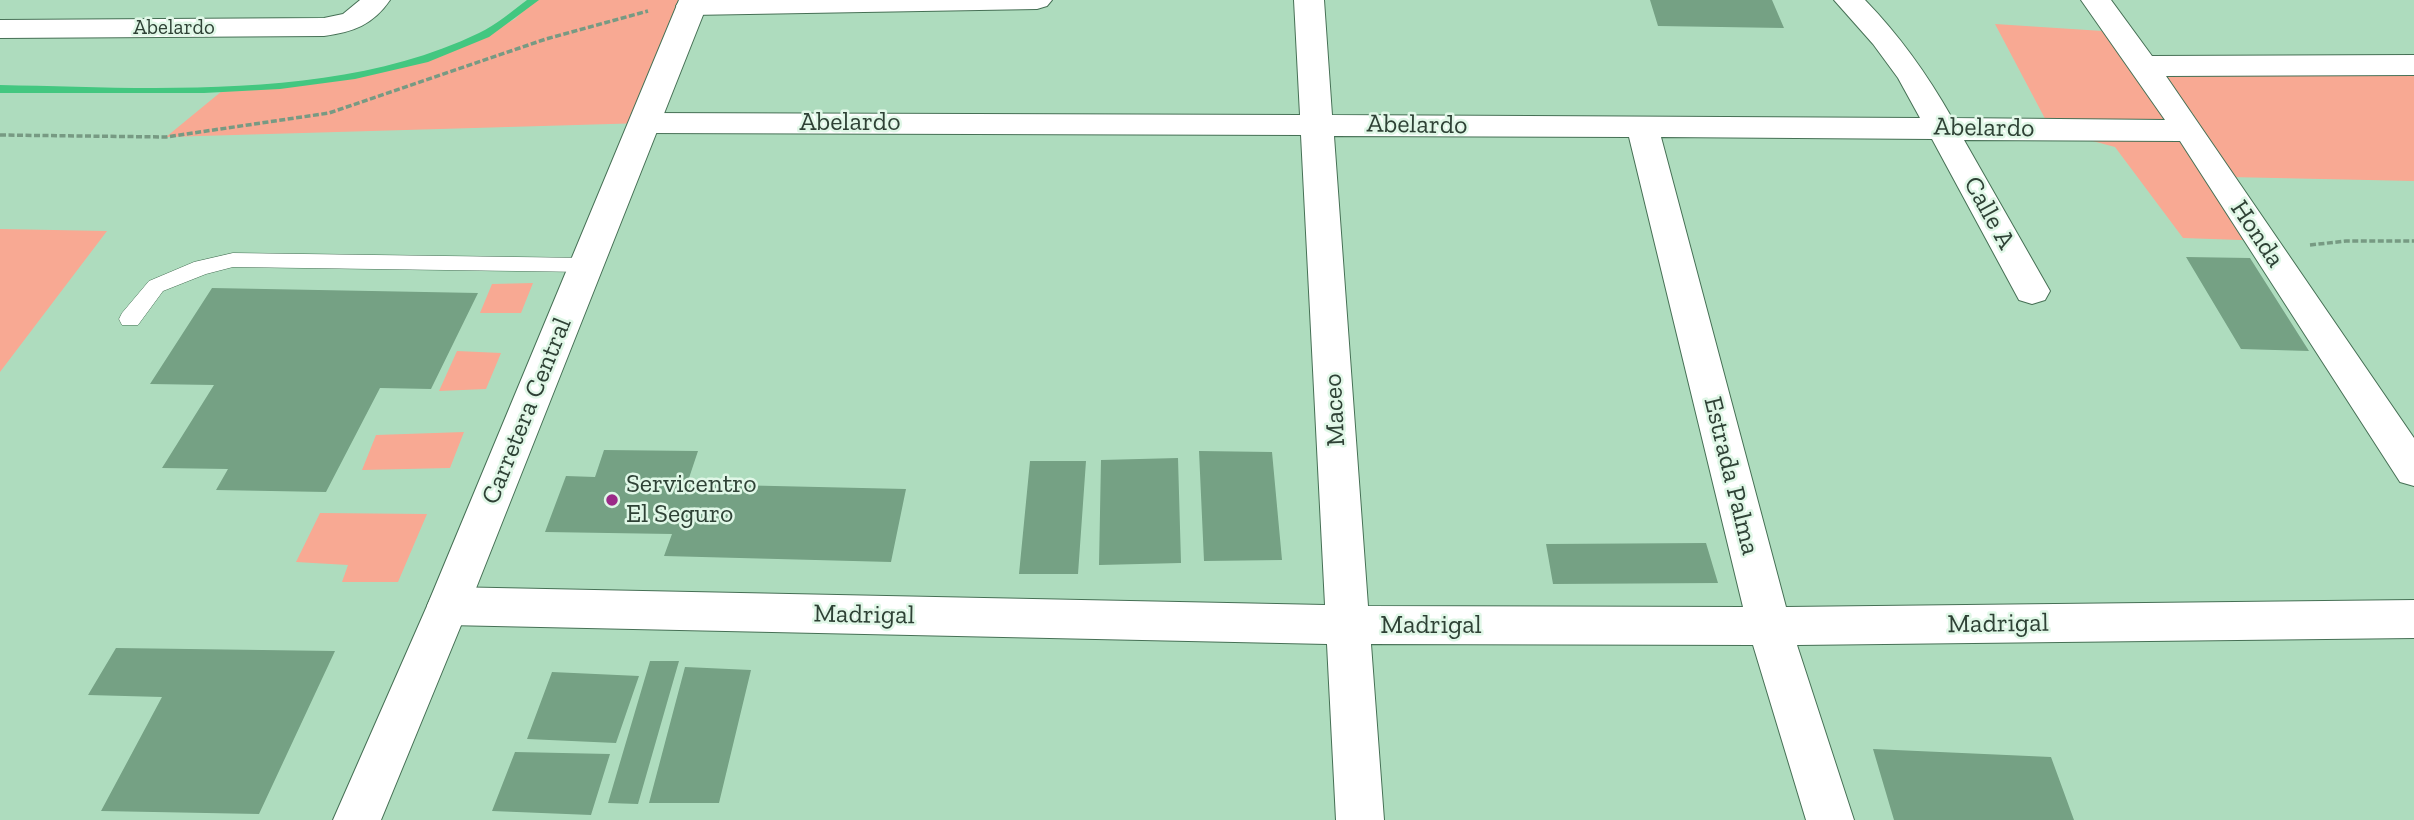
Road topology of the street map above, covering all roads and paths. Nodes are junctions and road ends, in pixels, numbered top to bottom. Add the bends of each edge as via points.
1 (76, 0) edge
2 (375, 0) edge
3 (1037, 0) edge
4 (1309, 0) edge
5 (1849, 0) edge
6 (2096, 0) edge
7 (692, 3) edge
8 (0, 29) edge
9 (51, 29) junction
10 (2143, 65) junction
11 (2414, 65) edge
12 (645, 123) junction
13 (1318, 124) junction
14 (1942, 127) junction
15 (1643, 129) junction
16 (2189, 131) junction
17 (0, 135) edge
18 (2414, 241) edge
19 (2268, 250) junction
20 (587, 265) junction
21 (2032, 290) dead end
22 (130, 319) dead end
23 (2414, 470) edge
24 (448, 606) junction
25 (2414, 619) edge
26 (1347, 625) junction
27 (1769, 626) junction
28 (357, 820) edge
29 (1360, 820) edge
30 (1830, 820) edge

1 - 9 main road
2 - 9 main road, Abelardo via 349,24 324,27
3 - 7 main road
4 - 13 main road, Maceo
5 - 14 main road, Calle A via 1912,75
6 - 10 main road, Honda
7 - 12 main road, Carretera Central
7 - 17 path via 639,12 546,39 329,113 166,137
8 - 9 main road, Abelardo
10 - 11 main road
10 - 16 main road, Honda
12 - 13 main road, Abelardo
12 - 20 main road, Carretera Central
13 - 15 main road, Abelardo
13 - 26 main road, Maceo
14 - 15 main road, Abelardo
14 - 16 main road, Abelardo
14 - 21 main road, Calle A
15 - 27 main road, Estrada Palma
16 - 19 main road, Honda
18 - 19 path via 2346,241
19 - 23 main road, Honda
20 - 22 lane via 233,260 201,267 156,286
20 - 24 main road, Carretera Central
24 - 26 main road, Madrigal
24 - 28 main road, Carretera Central
25 - 27 main road, Madrigal
26 - 27 main road, Madrigal
26 - 29 main road, Maceo
27 - 30 main road, Estrada Palma

